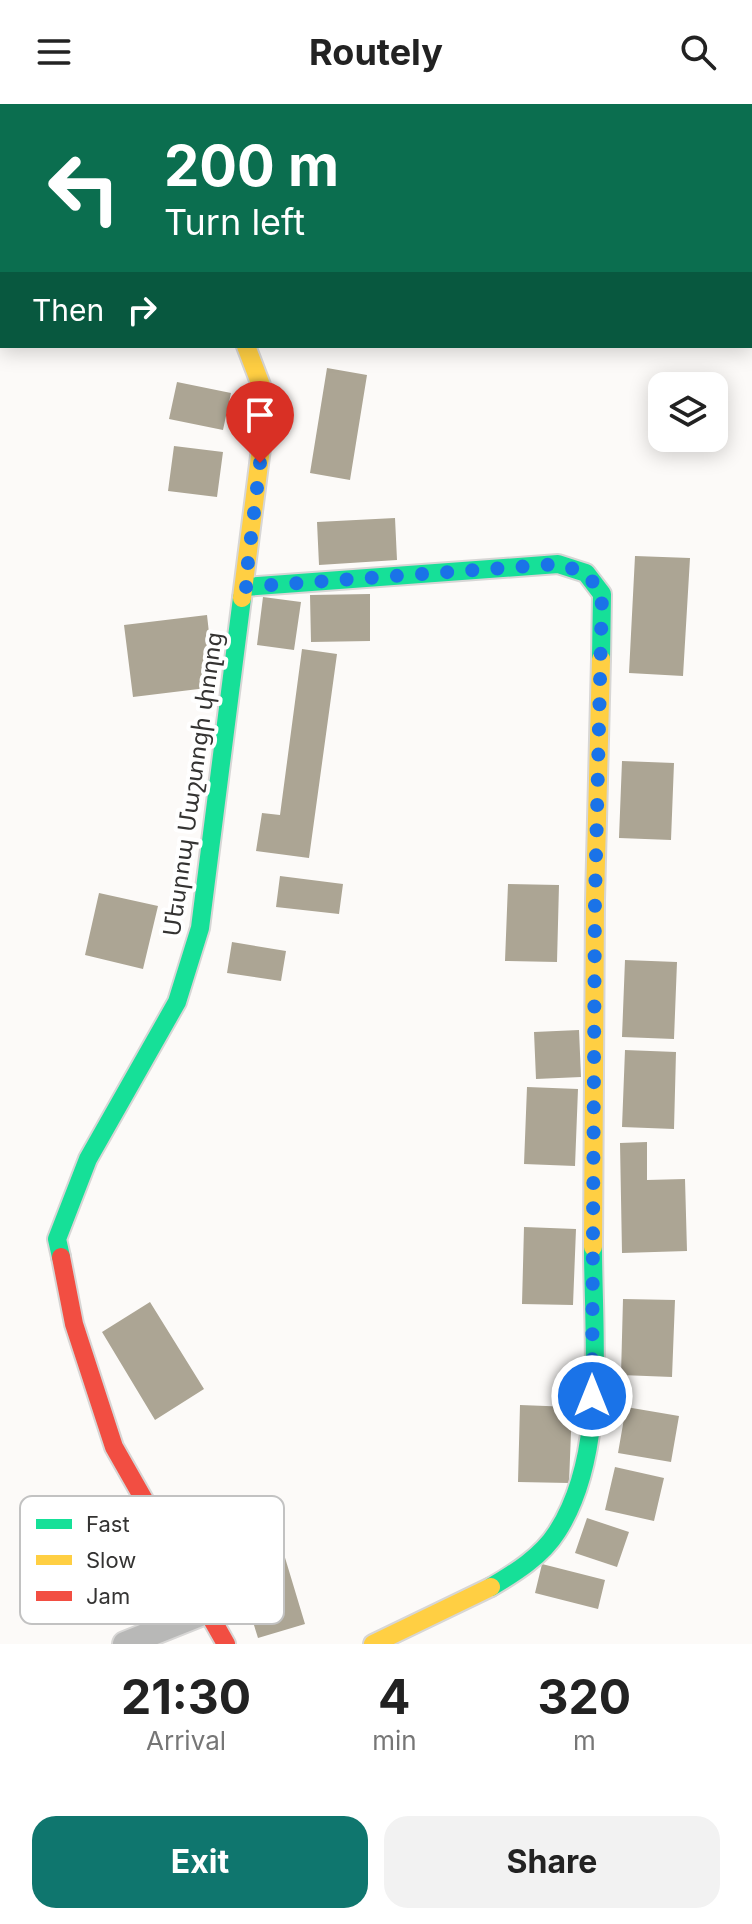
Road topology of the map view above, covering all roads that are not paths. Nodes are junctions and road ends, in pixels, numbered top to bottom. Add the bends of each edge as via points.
1 (247, 348) edge
2 (245, 587) junction
3 (141, 1496) edge
4 (175, 1624) edge
5 (213, 1624) edge
6 (125, 1644) edge
7 (226, 1644) edge
8 (373, 1644) edge

1 - 2 street, Մեսրոպ Մաշտոցի փողոց via 267,401
2 - 3 street, Մեսրոպ Մաշտոցի փողոց via 200,928 177,1002 88,1159 57,1239 74,1324 114,1447
2 - 8 street via 558,564 586,573 602,594 592,1427 578,1489 555,1536 519,1569 452,1608
4 - 6 street
5 - 7 street, Մեսրոպ Մաշտոցի փողոց

